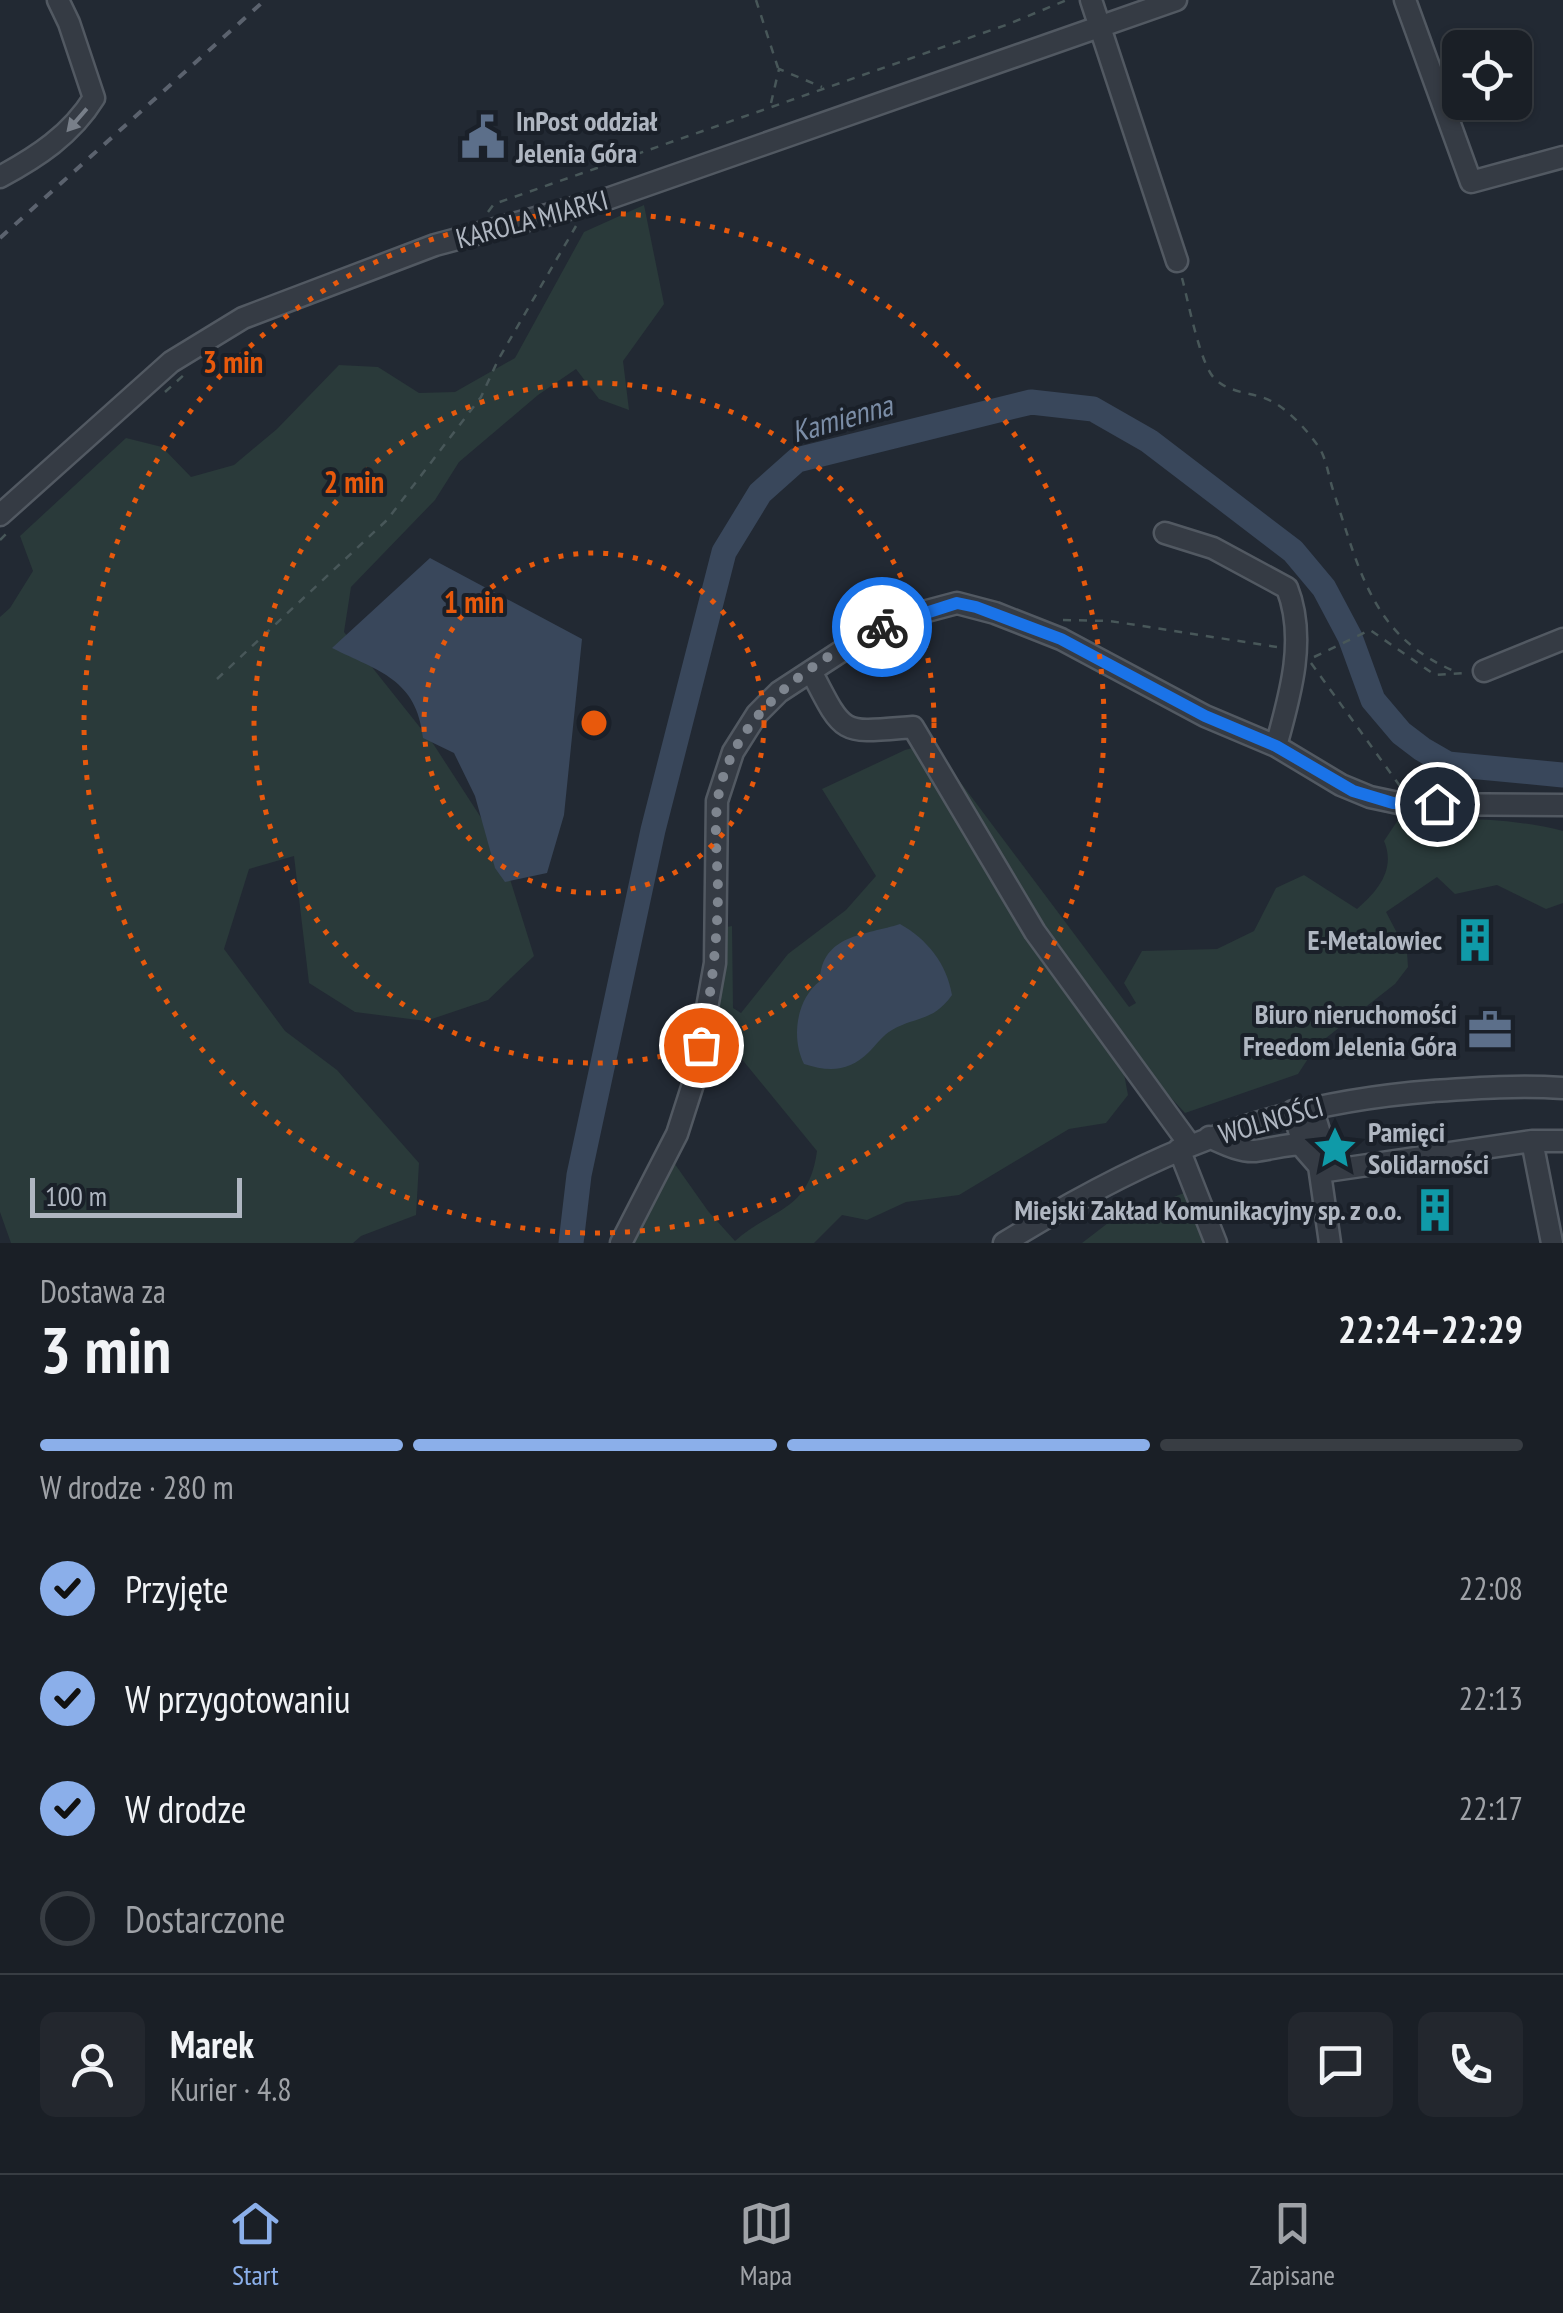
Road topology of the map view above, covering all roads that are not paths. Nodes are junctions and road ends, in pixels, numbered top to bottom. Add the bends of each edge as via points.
1 (58, 0) edge
2 (1091, 0) edge
3 (1176, 0) edge
4 (1405, 0) edge
5 (1100, 27) junction
6 (1563, 156) edge
7 (0, 178) edge
8 (1177, 261) road end
9 (7, 521) edge
10 (1165, 533) dead end
11 (1563, 639) edge
12 (811, 671) junction
13 (1484, 671) dead end
14 (1276, 746) junction
15 (1563, 806) edge
16 (1563, 1088) edge
17 (1302, 1109) junction
18 (1532, 1141) junction
19 (1563, 1142) edge
20 (1193, 1144) junction
21 (1304, 1144) junction
22 (1320, 1169) junction
23 (621, 1243) edge
24 (1004, 1243) edge
25 (1216, 1243) edge
26 (1330, 1243) edge
27 (1552, 1243) edge

1 -> 7 street via 94,98 79,122
2 - 5 street
3 - 5 street, KAROLA MIARKI
4 - 6 street via 1470,182
5 - 8 street
5 - 9 street, KAROLA MIARKI via 579,209 435,245 230,326 171,362
10 - 14 street via 1281,582 1291,599 1302,656
11 - 13 street
12 - 14 street via 897,620 967,604 1061,639
12 - 20 street via 841,724 856,732 912,726 1035,932
12 - 23 street via 757,714 725,770 717,801 715,963 694,1082 677,1134
14 - 15 street via 1341,785 1393,803
16 - 17 street, WOLNOŚCI via 1513,1085 1370,1096
17 - 20 street, WOLNOŚCI
17 - 21 street
17 - 22 street via 1324,1146
18 - 19 street
18 - 22 street
18 - 27 street
20 - 21 street via 1255,1151
20 - 24 street, WOLNOŚCI via 1102,1185
20 - 25 street
21 - 22 street
22 - 26 street

